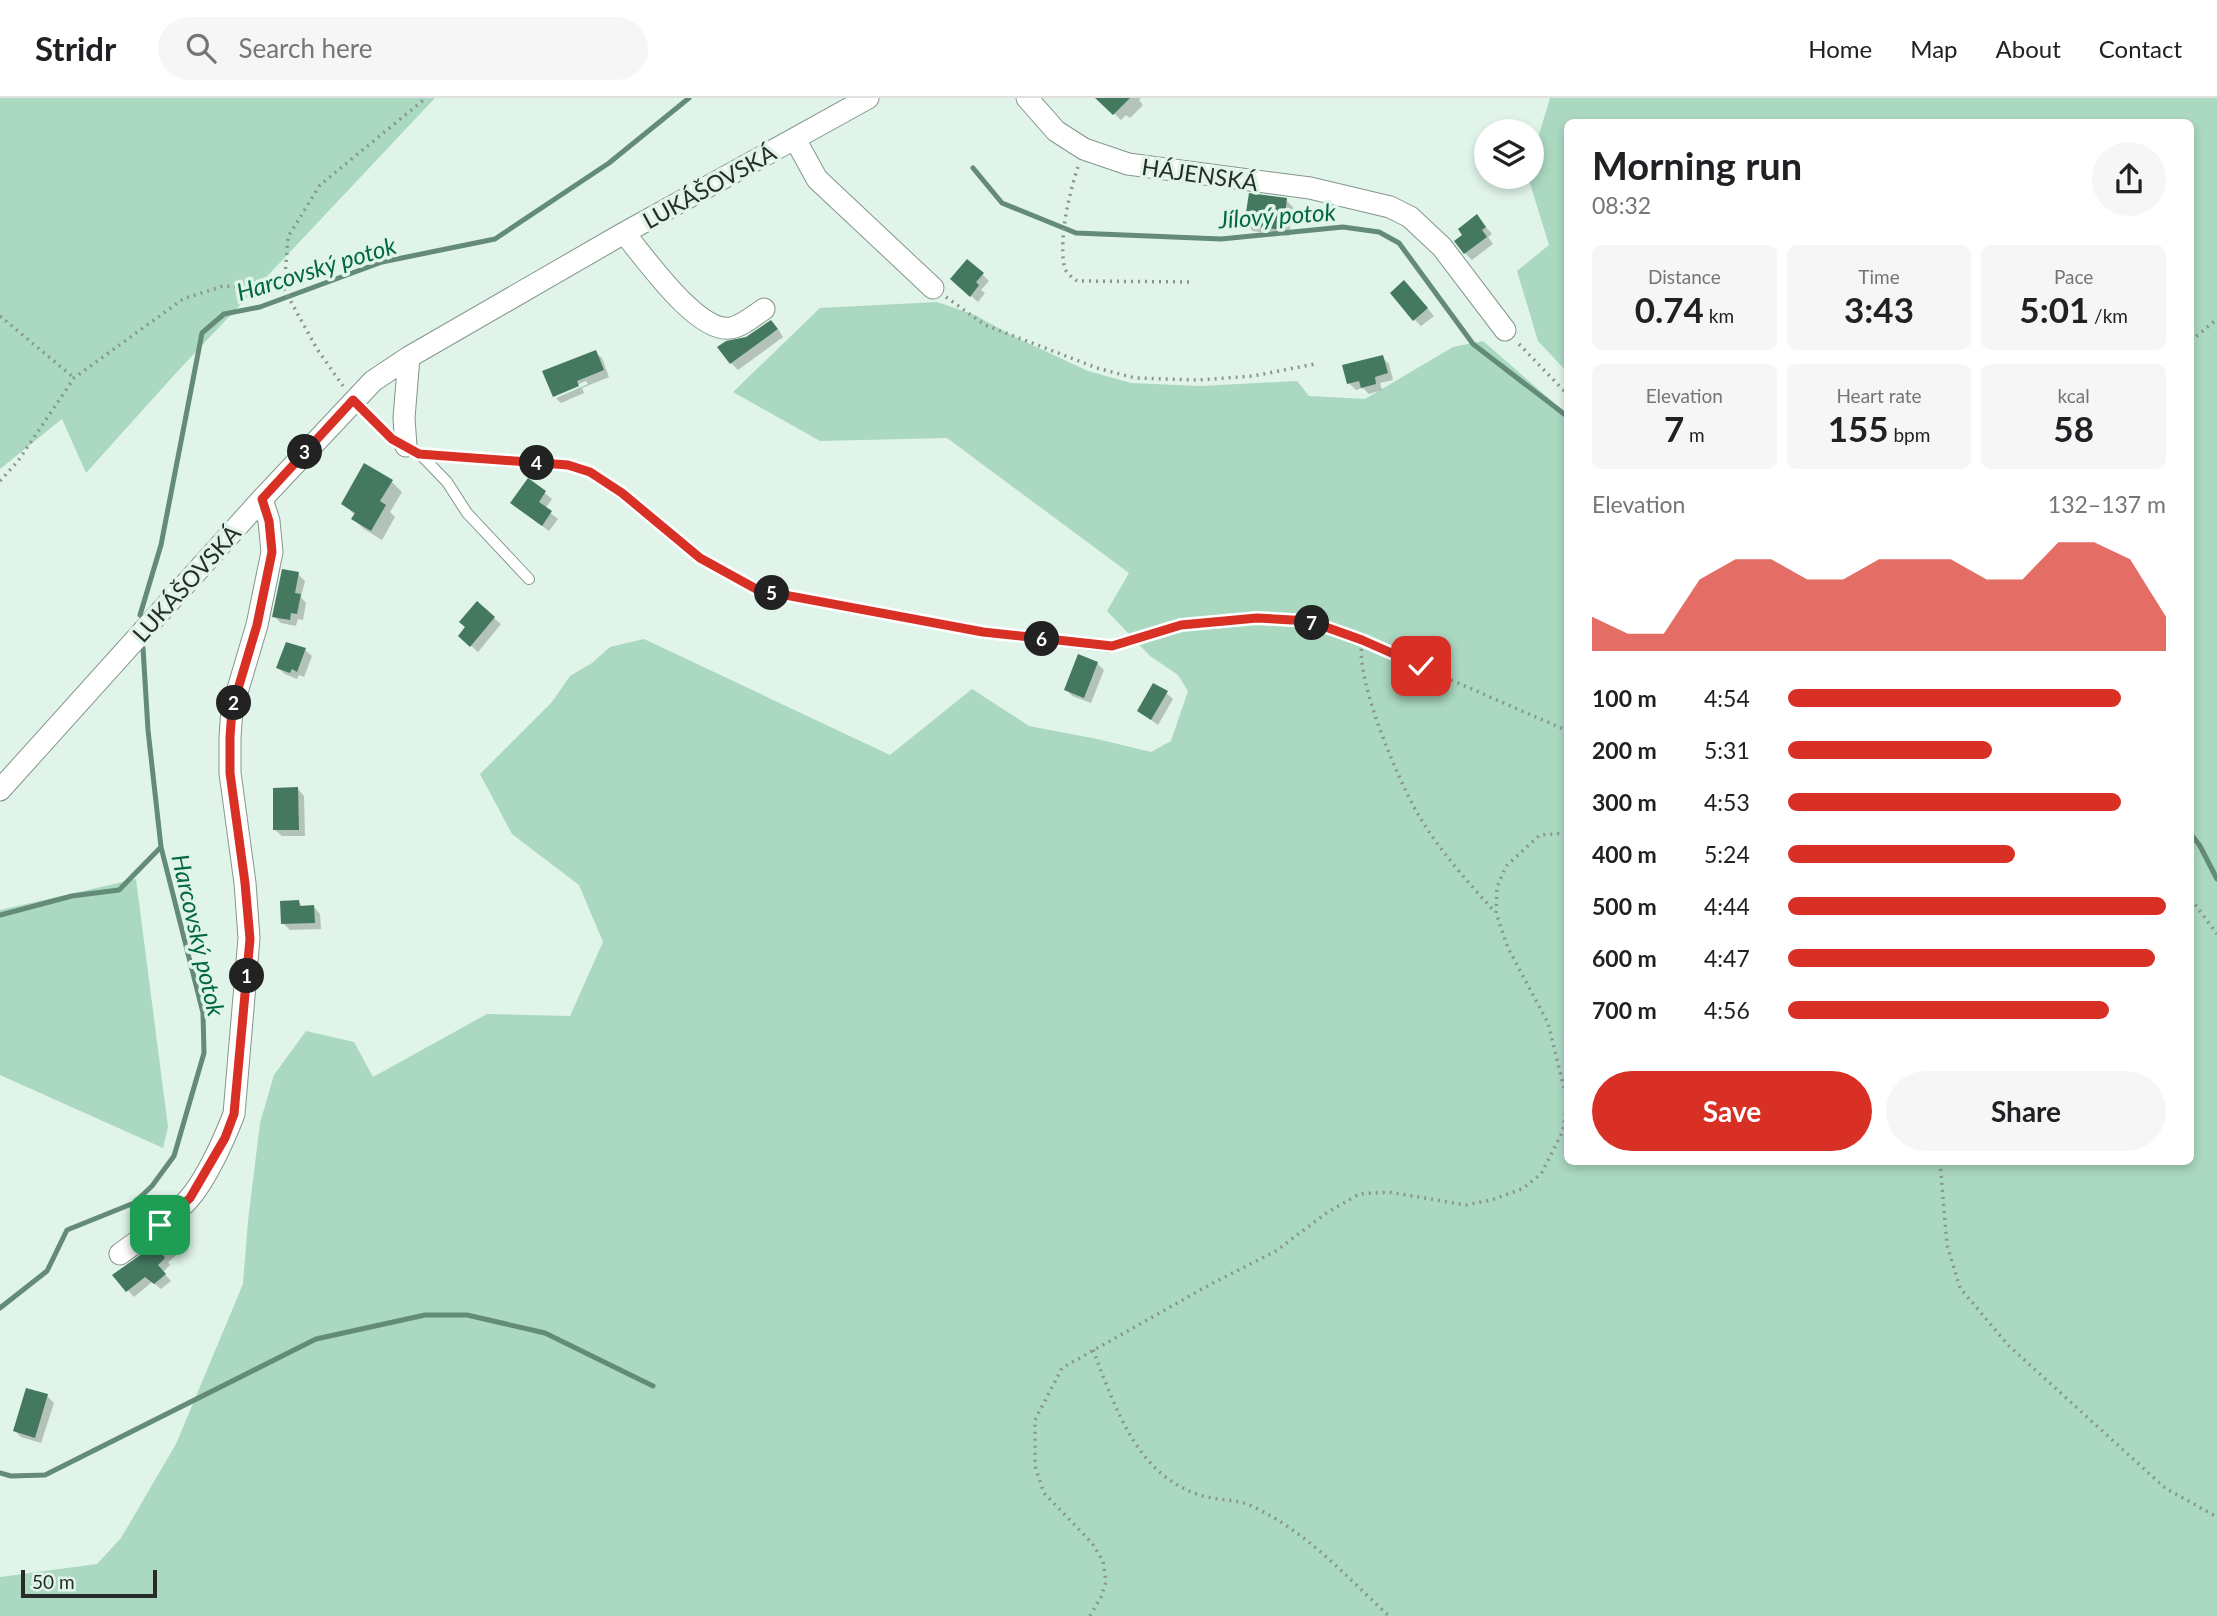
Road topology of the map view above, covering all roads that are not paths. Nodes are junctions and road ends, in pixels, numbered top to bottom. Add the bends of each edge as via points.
1 (868, 98) edge
2 (1027, 98) edge
3 (794, 139) junction
4 (624, 233) junction
5 (933, 288) road end
6 (764, 309) dead end
7 (1506, 330) road end
8 (410, 357) junction
9 (353, 400) junction
10 (413, 450) junction
11 (262, 499) junction
12 (529, 579) dead end
13 (1112, 646) road end
14 (0, 790) edge
15 (120, 1254) dead end

1 - 3 street, LUKÁŠOVSKÁ
2 - 7 street, HÁJENSKÁ via 1056,131 1084,149 1128,164 1310,188 1390,207 1442,247
3 - 4 street, LUKÁŠOVSKÁ
3 - 5 street, LUKÁŠOVSKÁ via 817,179
4 - 6 street, LUKÁŠOVSKÁ via 700,317 732,328
4 - 8 street, LUKÁŠOVSKÁ
8 - 9 street, LUKÁŠOVSKÁ
8 - 10 street via 404,418
9 - 10 lane via 392,439
9 - 11 street, LUKÁŠOVSKÁ
10 - 12 lane via 447,482 467,513
10 - 13 lane via 568,465 590,472 700,558 758,590 983,632
11 - 14 street, LUKÁŠOVSKÁ
11 - 15 street via 272,552 232,709 230,737 230,773 250,939 234,1114 190,1198

